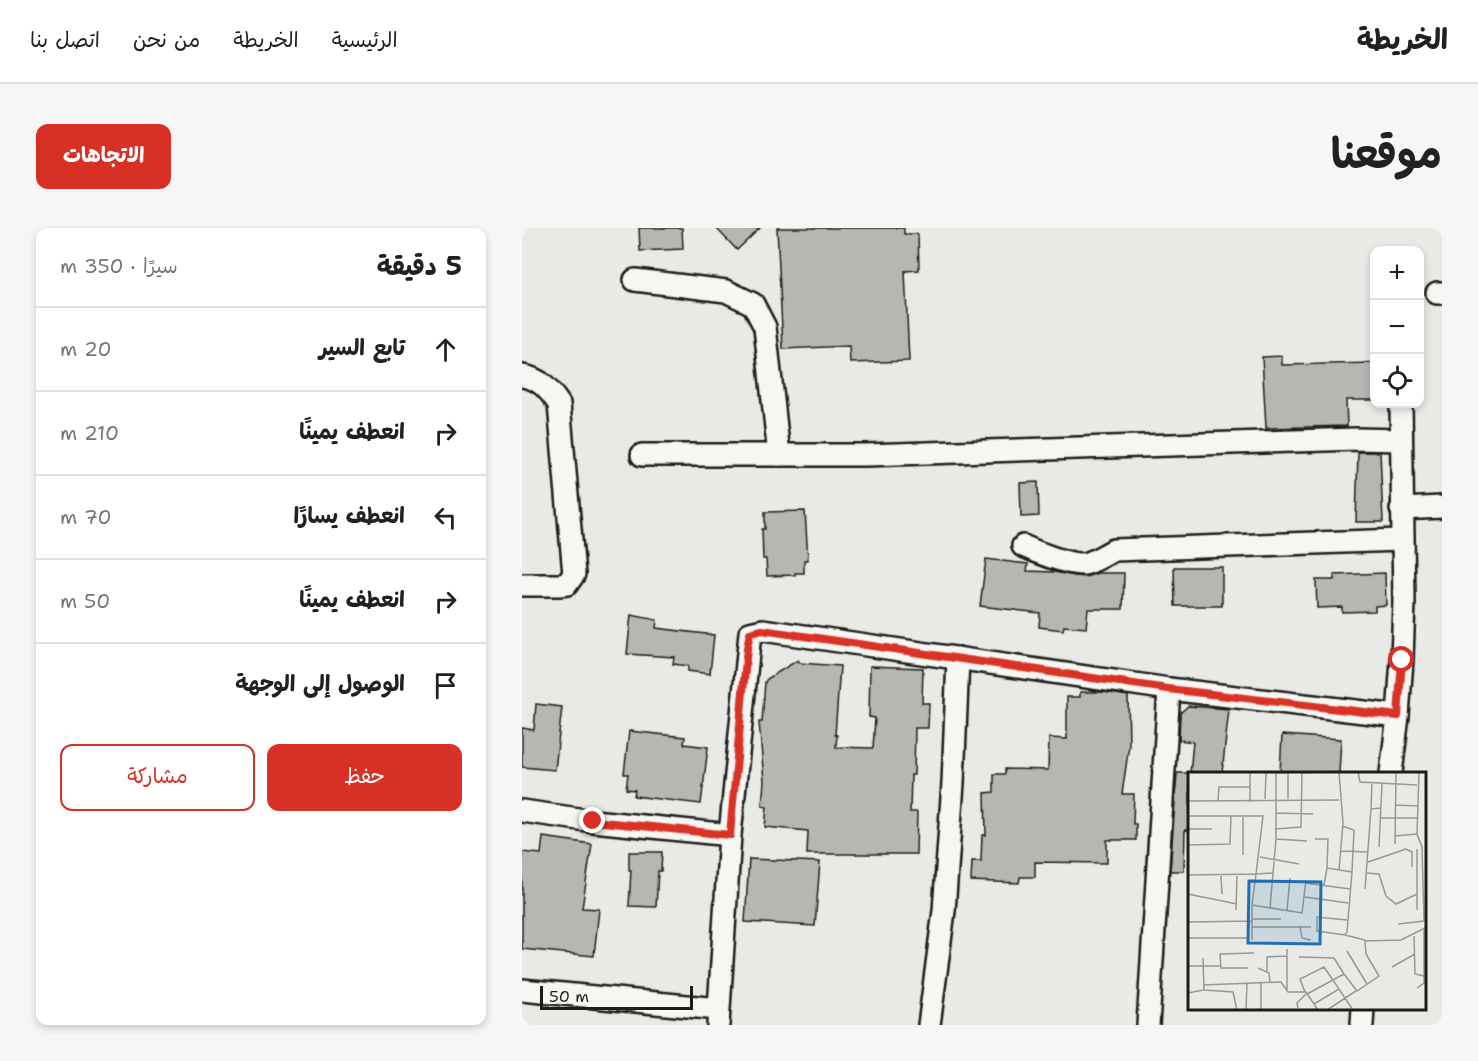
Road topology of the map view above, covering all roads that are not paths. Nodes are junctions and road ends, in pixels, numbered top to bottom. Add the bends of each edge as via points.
1 (635, 280) dead end
2 (522, 376) edge
3 (1401, 408) edge
4 (1401, 440) junction
5 (642, 455) dead end
6 (779, 455) junction
7 (1442, 507) edge
8 (1401, 509) junction
9 (1401, 540) junction
10 (1023, 546) dead end
11 (522, 585) edge
12 (958, 658) junction
13 (1168, 689) junction
14 (1398, 716) junction
15 (1391, 772) edge
16 (522, 811) edge
17 (730, 835) junction
18 (522, 990) edge
19 (1363, 1010) edge
20 (718, 1017) edge
21 (929, 1025) edge
22 (1148, 1025) edge
23 (1362, 1025) edge

1 - 6 street via 726,291 753,304 765,327
2 - 11 street via 532,377 547,388 558,404 574,574 567,584
3 - 4 street
4 - 6 street
4 - 8 street
5 - 6 street
7 - 8 street
8 - 9 street
9 - 10 street via 1114,550 1084,564 1042,555
9 - 14 street via 1403,625
12 - 13 street
12 - 17 street via 762,630 750,633
12 - 21 street via 944,911
13 - 14 street
13 - 22 street
14 - 15 street
16 - 17 street
17 - 20 street
18 - 20 street
19 - 23 street

